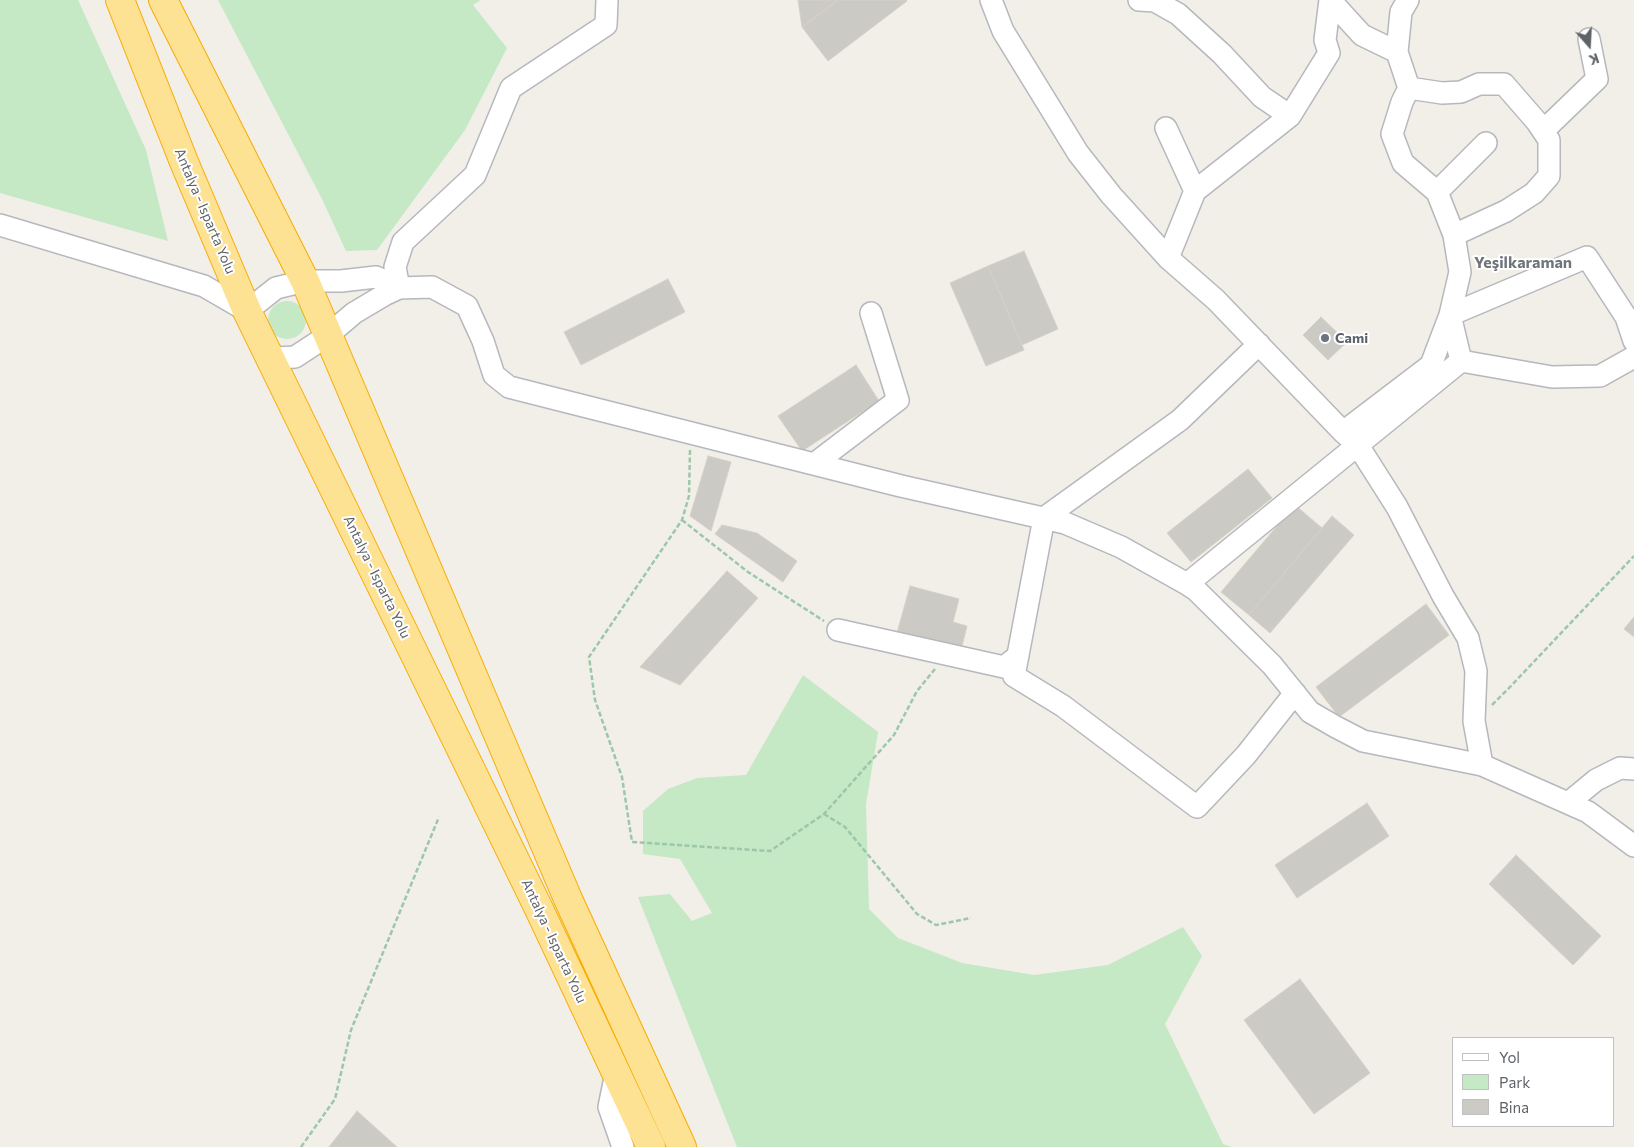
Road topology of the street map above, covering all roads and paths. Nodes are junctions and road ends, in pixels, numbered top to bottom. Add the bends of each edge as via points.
1 (120, 0) edge
2 (164, 0) edge
3 (607, 0) edge
4 (991, 0) edge
5 (1139, 0) edge
6 (1330, 0) edge
7 (1408, 0) edge
8 (1589, 39) dead end
9 (1397, 52) junction
10 (1409, 88) junction
11 (1290, 116) junction
12 (1166, 128) dead end
13 (1543, 130) junction
14 (1486, 143) dead end
15 (1195, 191) junction
16 (1437, 192) junction
17 (0, 225) edge
18 (1454, 235) junction
19 (1168, 258) junction
20 (305, 281) junction
21 (399, 288) junction
22 (247, 311) junction
23 (871, 313) dead end
24 (1450, 315) junction
25 (327, 336) junction
26 (1634, 341) edge
27 (1259, 344) junction
28 (265, 347) junction
29 (1634, 357) edge
30 (1461, 361) junction
31 (691, 433) junction
32 (1350, 438) junction
33 (814, 464) junction
34 (1044, 518) junction
35 (682, 520) junction
36 (1634, 556) edge
37 (1187, 584) junction
38 (838, 630) joint
39 (946, 654) junction
40 (1018, 656) junction
41 (1295, 693) junction
42 (1474, 722) junction
43 (1482, 765) junction
44 (1634, 769) edge
45 (1568, 803) junction
46 (824, 814) junction
47 (439, 817) dead end
48 (1634, 846) edge
49 (971, 918) dead end
50 (616, 1073) junction
51 (301, 1147) edge
52 (623, 1147) edge
53 (651, 1147) edge
54 (682, 1147) edge

1 - 22 highway, Antalya - Isparta Yolu
2 - 20 highway
3 - 21 street via 606,25 511,88 475,175 404,242 395,267
4 - 19 street via 1003,31 1078,154
5 - 11 street via 1155,1 1178,14 1262,97
6 - 9 street via 1362,35
6 - 11 street via 1325,40 1329,53
7 - 9 street via 1401,12
8 - 13 street via 1597,79
9 - 10 street
10 - 13 street via 1442,93 1461,92 1479,84 1504,84
10 - 16 street via 1392,134 1403,163
11 - 15 street
12 - 15 street
13 - 18 street via 1549,140 1549,176 1534,194
14 - 16 street
15 - 19 street
16 - 18 street
17 - 22 street via 204,286
18 - 24 street via 1460,272
19 - 27 street
20 - 21 street via 376,277
20 - 22 street via 276,288
20 - 25 highway
21 - 25 street via 354,313
21 - 31 street via 432,288 467,306 494,375 509,386
22 - 28 highway, Antalya - Isparta Yolu
23 - 33 street via 898,400
24 - 26 street via 1587,257 1626,317
24 - 30 street
24 - 32 street via 1431,365
25 - 28 street via 295,357 277,358
25 - 54 highway via 568,898
27 - 32 street
27 - 34 street via 1180,420
28 - 50 highway, Antalya - Isparta Yolu
29 - 30 street via 1600,376 1552,376
30 - 32 street
31 - 33 street
31 - 35 path via 689,496
32 - 37 street
32 - 42 street via 1397,507 1442,596 1468,638 1476,671
33 - 34 street
34 - 37 street via 1065,523 1121,547
34 - 40 street
35 - 38 path via 748,572
35 - 46 path via 589,657 595,700 622,777 632,842 770,851
36 - 42 path
37 - 41 street via 1272,665
38 - 39 street
39 - 40 street via 1004,667
39 - 46 path via 917,691 894,735
40 - 41 street via 1014,676 1063,706 1197,806 1246,755
41 - 43 street via 1310,712 1363,741
42 - 43 street
43 - 45 street
44 - 45 street via 1620,768 1596,780
45 - 48 street via 1588,812
46 - 49 path via 845,827 917,914 936,925
47 - 51 path via 351,1030 334,1099
50 - 52 street via 609,1107
50 - 53 highway, Antalya - Isparta Yolu

